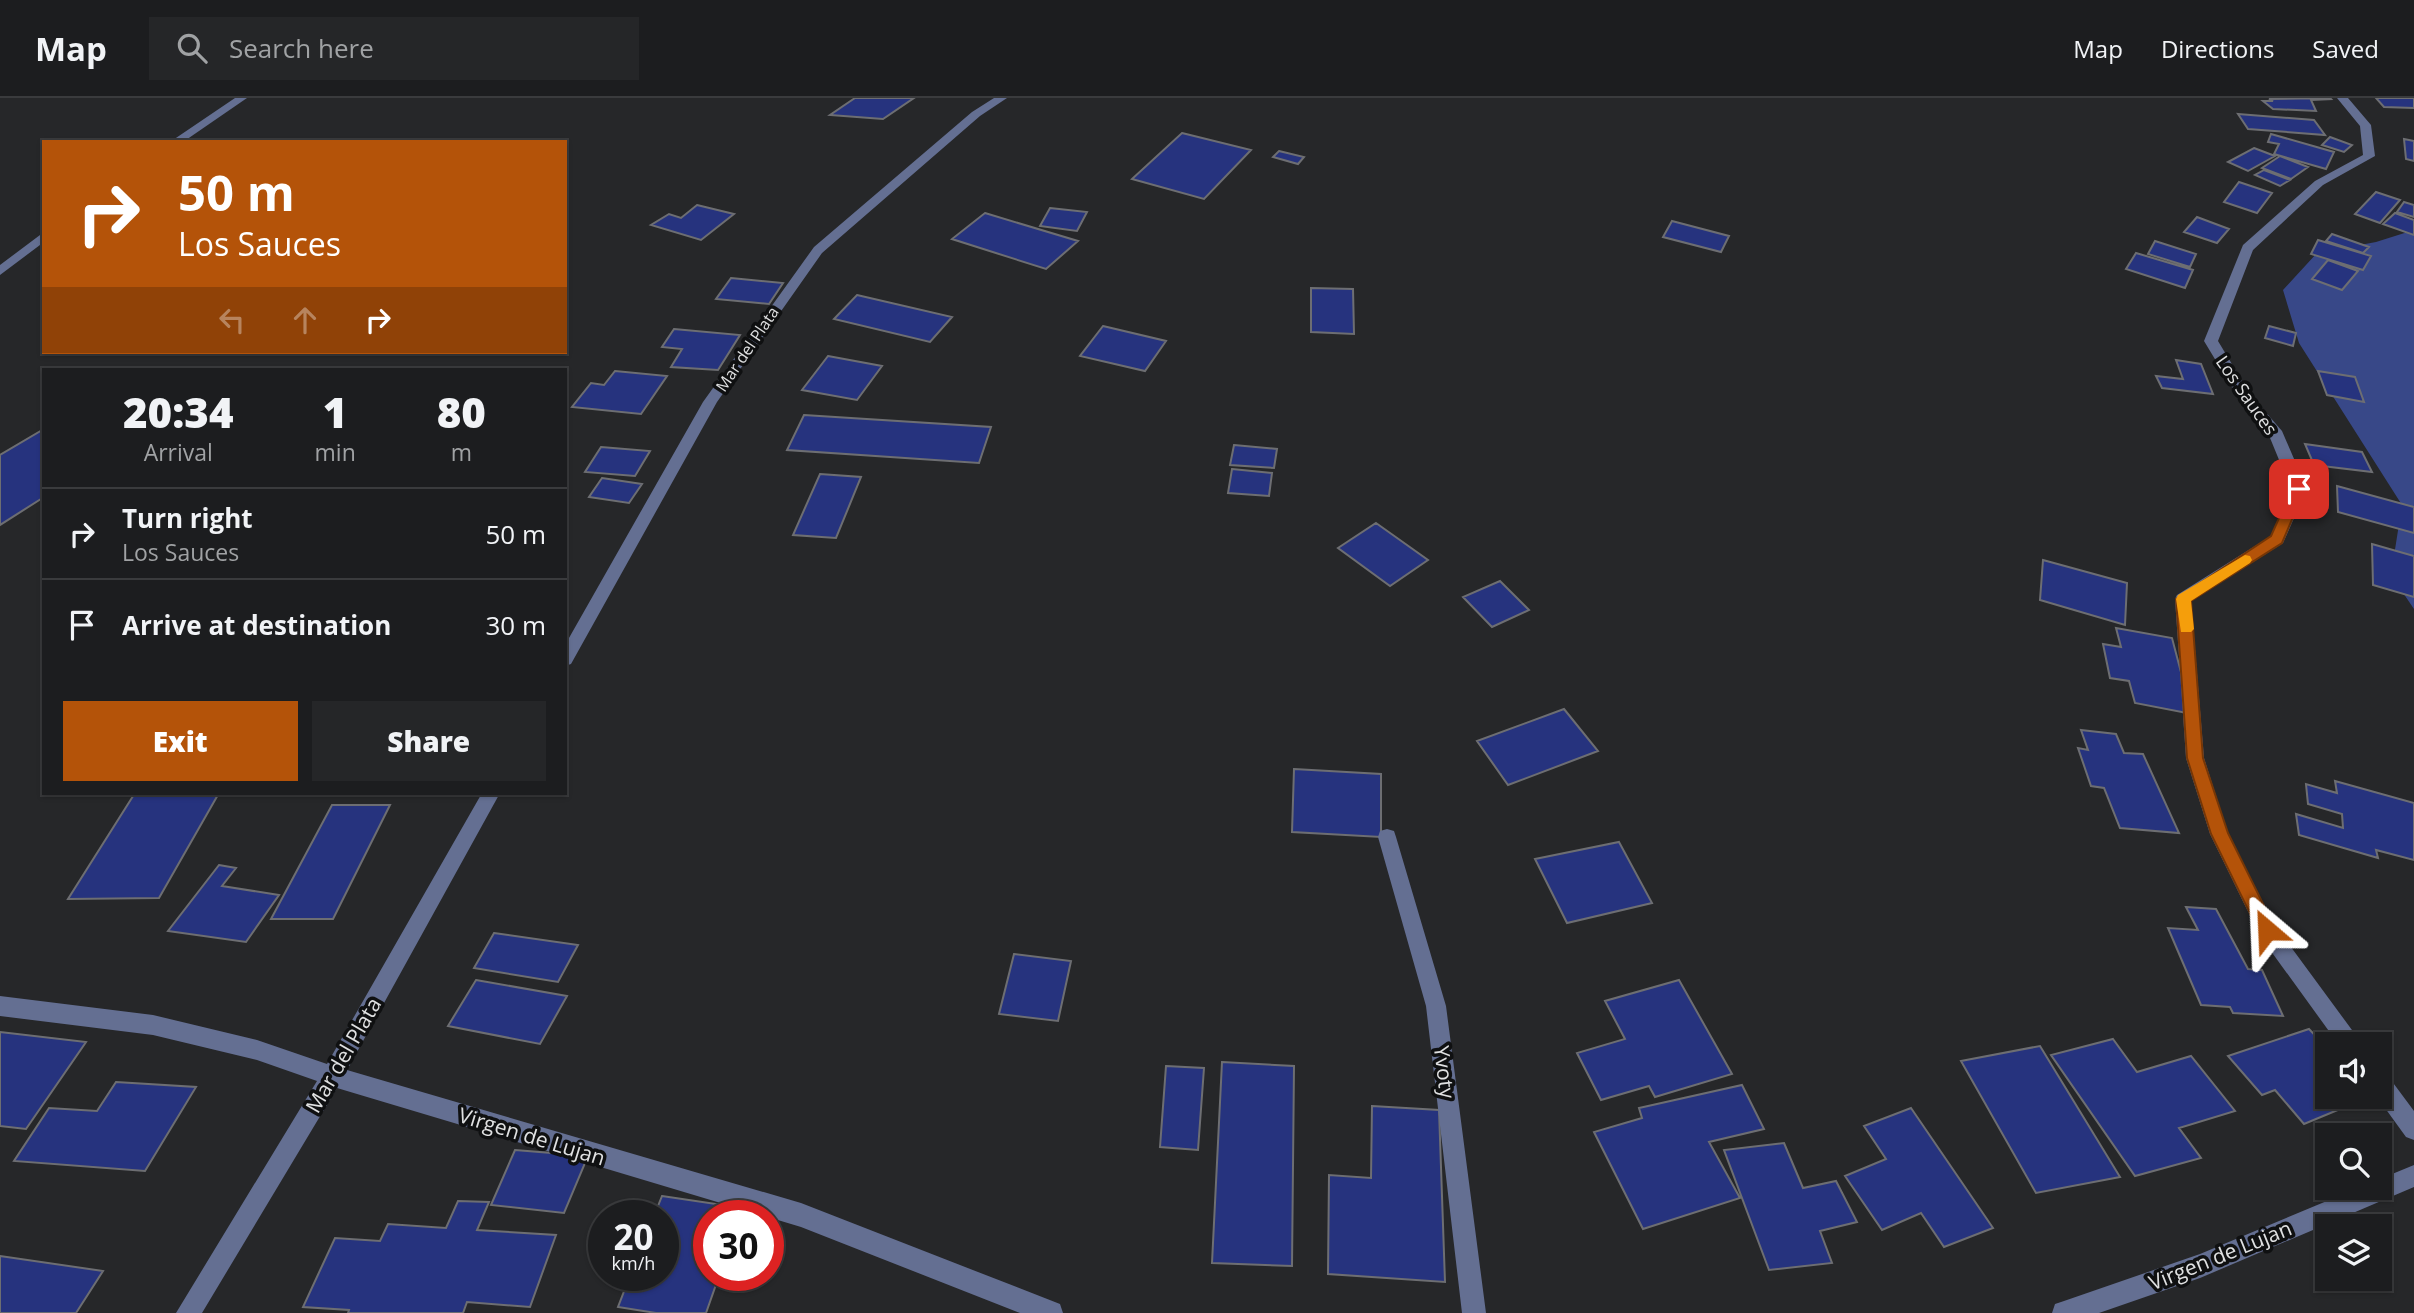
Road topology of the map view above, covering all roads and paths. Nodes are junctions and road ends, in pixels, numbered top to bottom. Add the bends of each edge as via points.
1 (242, 98) edge
2 (1002, 98) edge
3 (2342, 98) edge
4 (178, 140) edge
5 (42, 238) edge
6 (0, 271) edge
7 (567, 656) edge
8 (490, 795) edge
9 (1387, 837) dead end
10 (0, 1006) edge
11 (2342, 1032) edge
12 (332, 1076) junction
13 (2392, 1099) edge
14 (2414, 1129) edge
15 (2414, 1176) edge
16 (2090, 1309) edge
17 (188, 1313) edge
18 (1051, 1313) edge
19 (1474, 1313) edge
20 (2064, 1313) edge

1 - 4 street
2 - 7 street, Mar del Plata via 976,114 818,250 710,402
3 - 11 street, Los Sauces via 2365,125 2369,156 2319,183 2247,248 2211,341 2244,396 2275,432 2299,489 2277,539 2183,599 2195,758 2219,834 2267,930
5 - 6 street
8 - 12 street, Mar del Plata
9 - 19 street, Yvoty via 1436,1006
10 - 12 street, Virgen de Lujan via 153,1025 257,1050
12 - 17 street, Mar del Plata
12 - 18 street, Virgen de Lujan via 801,1216
13 - 14 street
15 - 16 street, Virgen de Lujan
16 - 20 street, Virgen de Lujan

